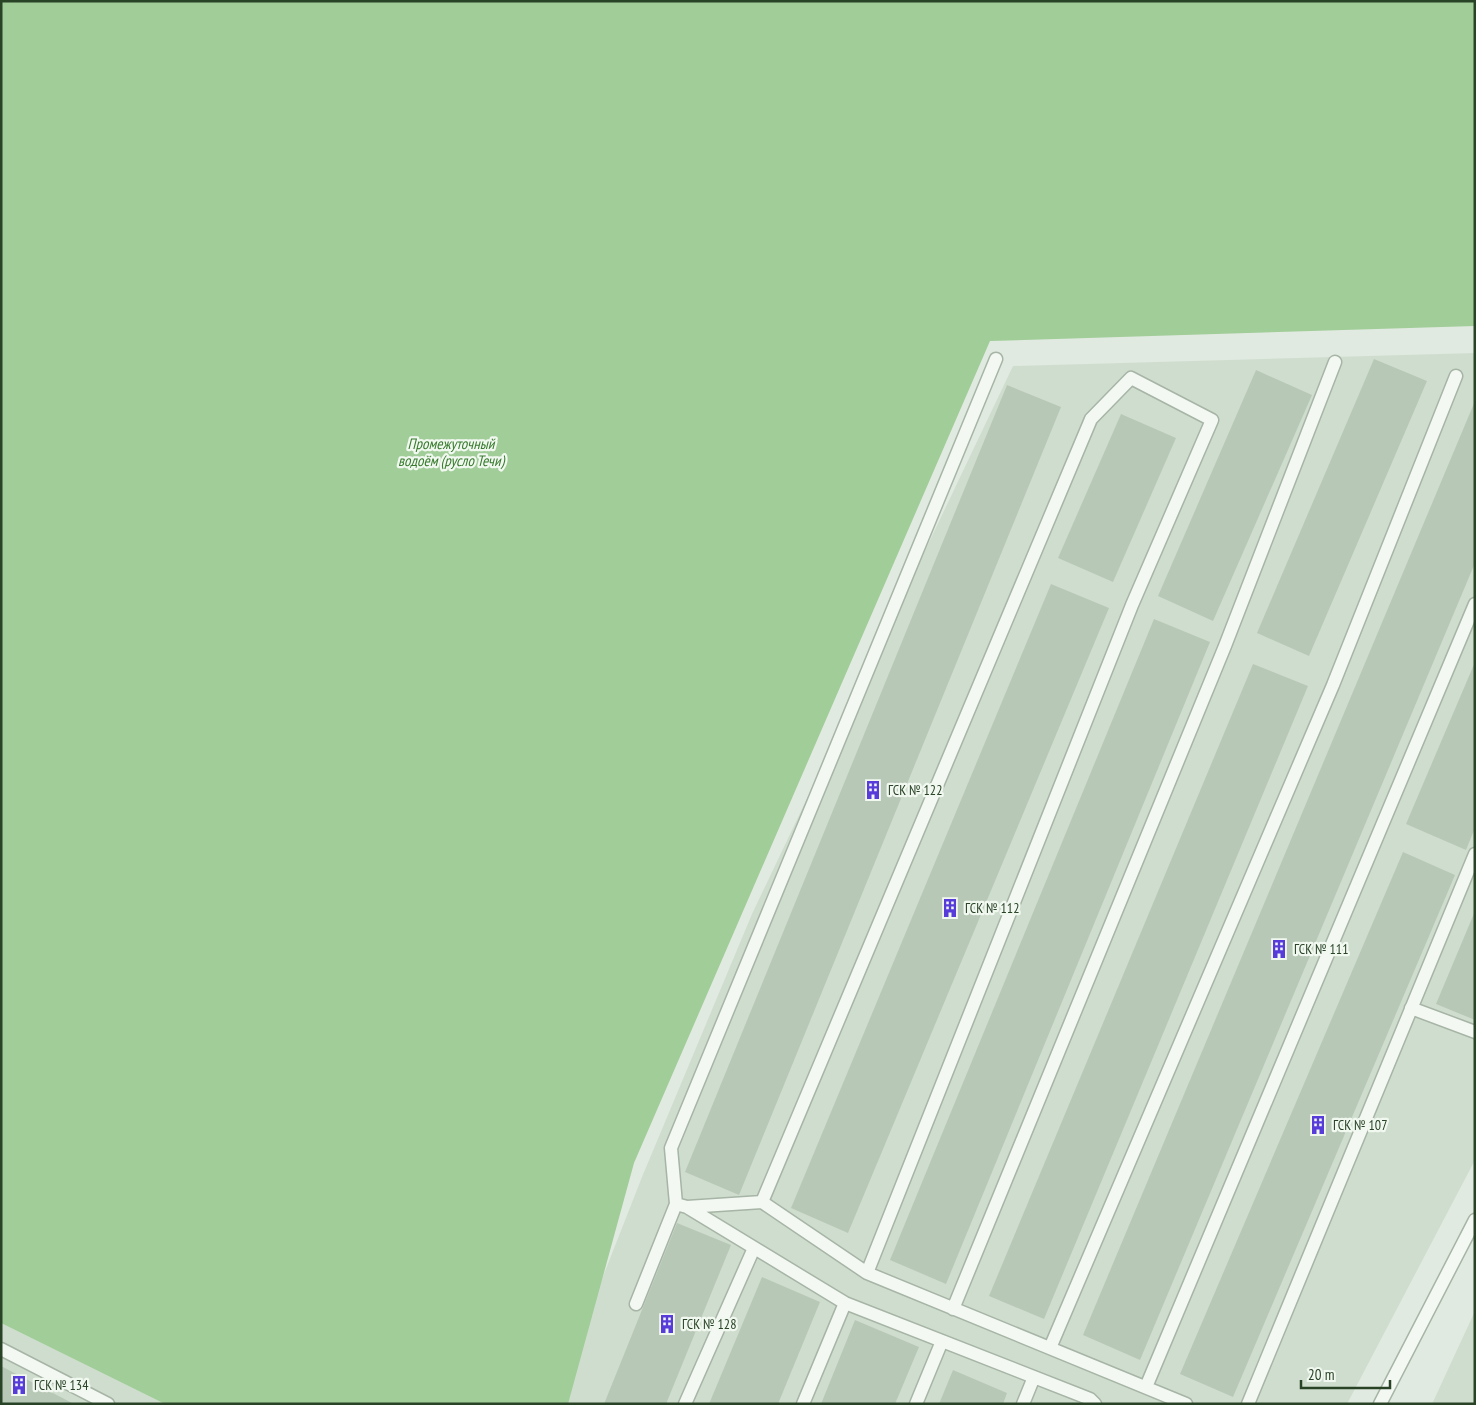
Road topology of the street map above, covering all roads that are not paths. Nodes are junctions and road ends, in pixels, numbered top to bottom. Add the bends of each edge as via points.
1 (996, 359) dead end
2 (1335, 362) dead end
3 (1456, 376) dead end
4 (1475, 604) edge
5 (1475, 854) edge
6 (1412, 1008) junction
7 (1475, 1032) edge
8 (762, 1202) junction
9 (682, 1205) junction
10 (1475, 1220) edge
11 (754, 1248) junction
12 (867, 1273) junction
13 (846, 1303) junction
14 (636, 1304) dead end
15 (953, 1309) junction
16 (942, 1341) junction
17 (1050, 1348) junction
18 (1, 1349) edge
19 (1034, 1377) junction
20 (1146, 1387) junction
21 (108, 1404) edge
22 (685, 1404) edge
23 (803, 1404) edge
24 (916, 1404) edge
25 (1022, 1404) edge
26 (1095, 1404) edge
27 (1186, 1404) edge
28 (1248, 1404) edge
29 (1380, 1404) edge

1 - 9 lane via 671,1148
2 - 15 lane via 1225,646
3 - 17 lane via 1334,685
4 - 20 lane
5 - 6 lane
6 - 7 lane
6 - 28 lane
8 - 9 lane
8 - 12 lane
8 - 12 lane via 1091,419 1132,378 1212,420 1125,623
9 - 11 lane
9 - 14 lane
10 - 29 lane
11 - 13 lane
11 - 22 lane
12 - 15 lane
13 - 16 lane
13 - 23 lane
15 - 17 lane
16 - 19 lane
16 - 24 lane
17 - 20 lane
18 - 21 lane
19 - 25 lane
19 - 26 lane via 1090,1398
20 - 27 lane

